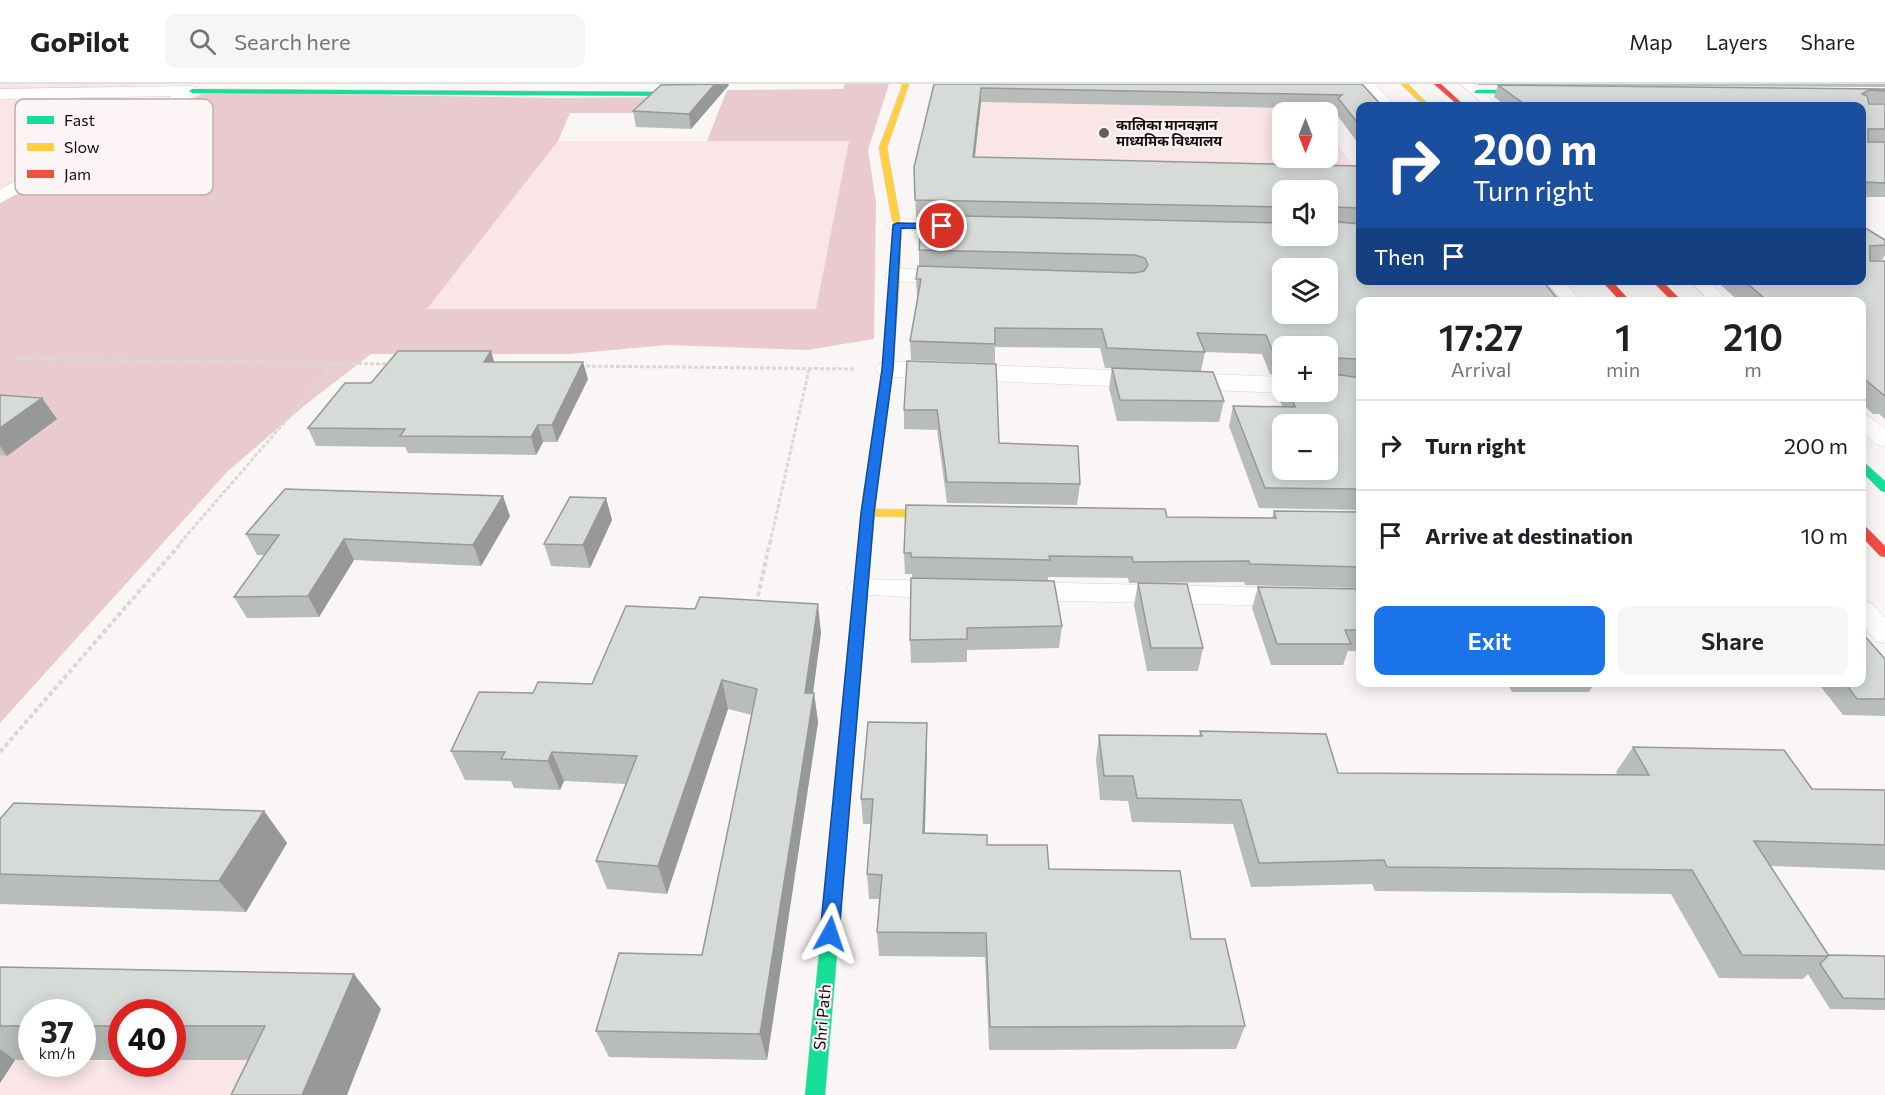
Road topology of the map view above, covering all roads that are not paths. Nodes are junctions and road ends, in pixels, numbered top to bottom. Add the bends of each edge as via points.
1 (686, 84) edge
2 (906, 84) edge
3 (1368, 84) edge
4 (1404, 84) edge
5 (1437, 84) edge
6 (198, 88) edge
7 (1471, 88) edge
8 (1559, 93) edge
9 (0, 94) edge
10 (179, 99) edge
11 (1385, 102) edge
12 (1423, 102) edge
13 (1457, 102) edge
14 (1488, 102) edge
15 (15, 190) edge
16 (0, 198) edge
17 (897, 225) junction
18 (990, 227) edge
19 (896, 276) junction
20 (979, 278) edge
21 (1558, 285) edge
22 (1610, 285) edge
23 (1660, 285) edge
24 (1703, 285) edge
25 (1568, 297) edge
26 (1622, 297) edge
27 (1674, 297) edge
28 (1716, 297) edge
29 (888, 369) junction
30 (1272, 385) edge
31 (1866, 423) edge
32 (1885, 440) edge
33 (1866, 470) edge
34 (1885, 488) edge
35 (867, 513) junction
36 (961, 514) edge
37 (1866, 534) edge
38 (1885, 553) edge
39 (860, 588) junction
40 (967, 590) edge
41 (1003, 591) edge
42 (1313, 598) edge
43 (1866, 613) edge
44 (1885, 634) edge
45 (815, 1095) edge

1 - 6 main road via 680,94
2 - 17 main road, Shri Path via 883,148
3 - 11 lane
4 - 12 main road
5 - 13 main road
6 - 9 street
6 - 10 street
7 - 8 main road
7 - 14 lane
15 - 16 street
17 - 18 street
17 - 19 main road, Shri Path
19 - 20 street
19 - 29 main road, Shri Path
21 - 25 lane
22 - 26 main road
23 - 27 main road
24 - 28 lane
29 - 30 street
29 - 35 main road, Shri Path
31 - 32 lane
33 - 34 main road
35 - 36 main road
35 - 39 main road, Shri Path
37 - 38 main road
39 - 40 lane
39 - 45 main road, Shri Path
41 - 42 lane
43 - 44 lane

